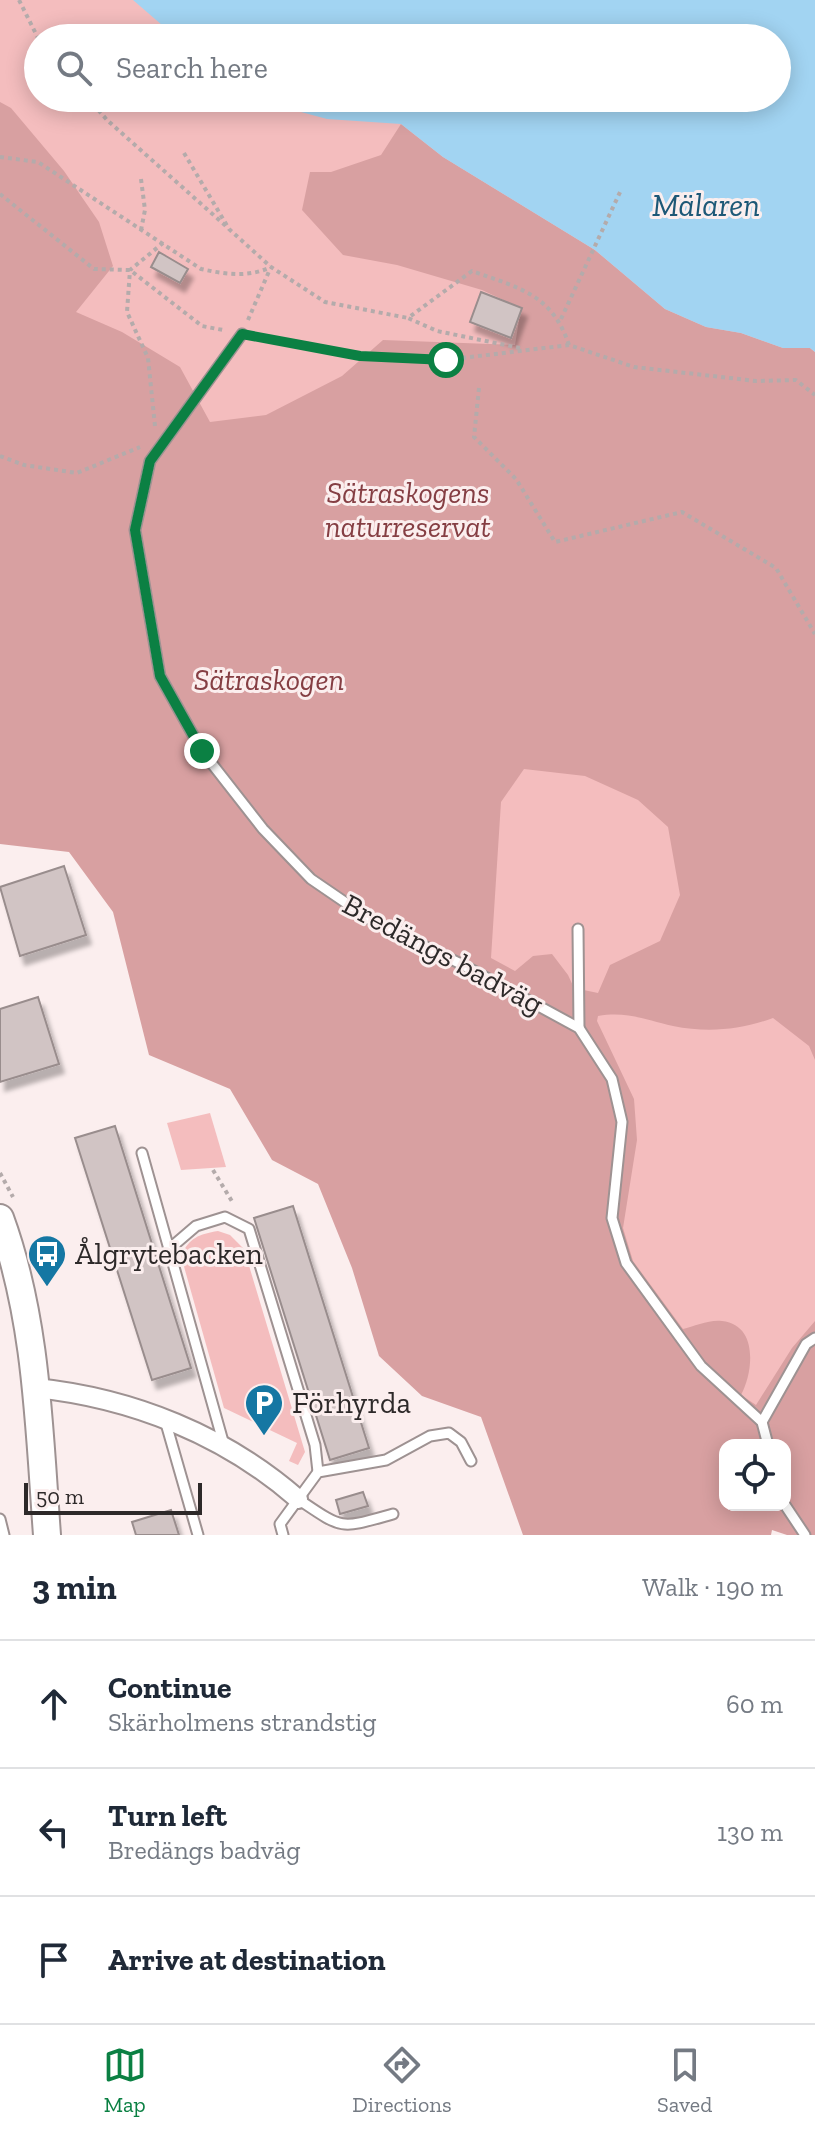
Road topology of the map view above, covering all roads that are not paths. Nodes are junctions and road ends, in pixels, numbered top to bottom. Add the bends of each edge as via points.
1 (242, 334) road end
2 (578, 929) dead end
3 (579, 1028) junction
4 (142, 1153) dead end
5 (0, 1218) edge
6 (168, 1250) junction
7 (815, 1338) edge
8 (36, 1388) junction
9 (164, 1417) junction
10 (762, 1422) junction
11 (766, 1439) edge
12 (225, 1448) junction
13 (471, 1461) dead end
14 (318, 1472) junction
15 (298, 1499) junction
16 (789, 1511) edge
17 (393, 1514) dead end
18 (0, 1519) edge
19 (4, 1535) edge
20 (47, 1535) edge
21 (198, 1535) edge
22 (283, 1535) edge
23 (805, 1535) edge

1 - 3 lane, Bredängs badväg via 150,461 142,484 135,530 160,676 202,751 263,829 311,879 371,920
2 - 3 lane
3 - 10 lane, Bredängs badväg via 612,1079 622,1122 612,1218 626,1263 701,1366
4 - 6 lane
5 - 8 street via 23,1290
6 - 12 lane
6 - 14 lane via 196,1226 225,1217 249,1229 315,1445
7 - 10 lane via 806,1344
8 - 9 street via 85,1393
8 - 20 street
9 - 12 street
9 - 21 lane
10 - 11 lane
12 - 15 street
13 - 14 lane via 449,1433 430,1436 386,1460
14 - 15 lane
15 - 17 lane via 330,1523 346,1527
15 - 22 lane via 280,1524
16 - 23 lane
18 - 19 lane

